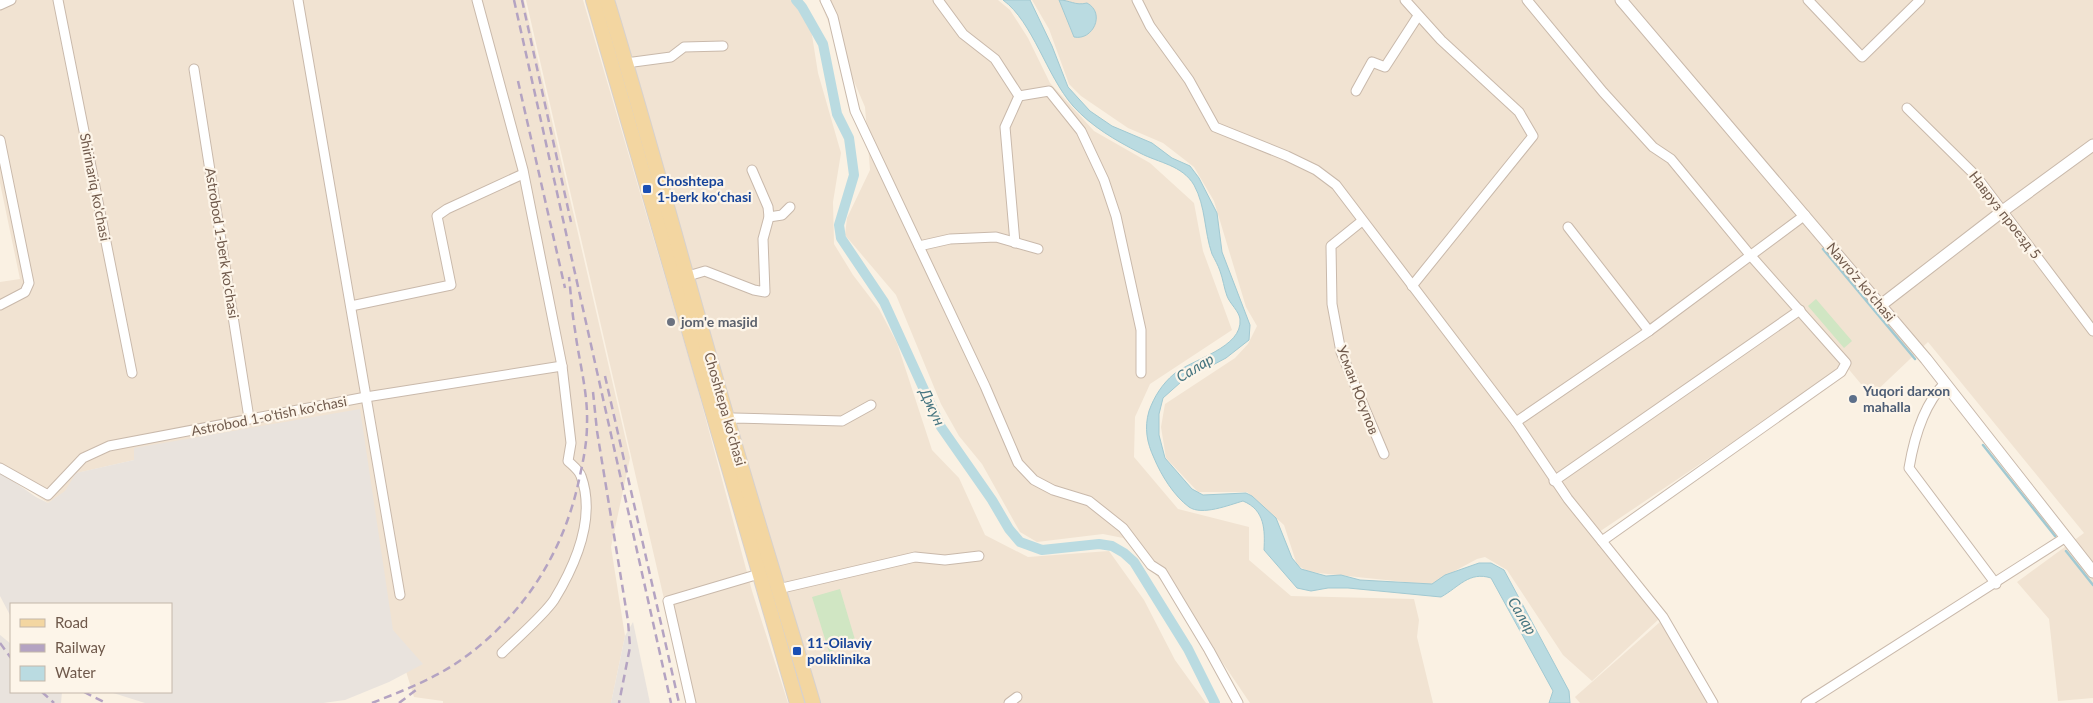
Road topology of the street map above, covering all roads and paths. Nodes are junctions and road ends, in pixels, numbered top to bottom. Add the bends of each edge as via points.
1 (11, 0) edge
2 (58, 0) edge
3 (298, 0) edge
4 (477, 0) edge
5 (593, 0) edge
6 (607, 0) edge
7 (825, 0) edge
8 (938, 0) edge
9 (1137, 0) edge
10 (1405, 0) edge
11 (1527, 0) edge
12 (1620, 0) edge
13 (1808, 0) edge
14 (1920, 0) edge
15 (0, 5) edge
16 (1418, 16) junction
17 (723, 46) dead end
18 (626, 63) junction
19 (194, 68) dead end
20 (1356, 91) dead end
21 (1019, 96) junction
22 (1908, 108) dead end
23 (0, 140) edge
24 (2093, 145) edge
25 (752, 170) dead end
26 (524, 174) junction
27 (790, 207) dead end
28 (2004, 210) junction
29 (1805, 215) junction
30 (769, 216) junction
31 (1362, 221) junction
32 (1568, 226) dead end
33 (1015, 243) junction
34 (918, 246) junction
35 (1038, 249) dead end
36 (1751, 256) junction
37 (688, 276) junction
38 (1412, 286) junction
39 (0, 305) edge
40 (1881, 305) junction
41 (351, 306) junction
42 (1800, 310) junction
43 (1650, 331) junction
44 (2093, 331) edge
45 (562, 366) junction
46 (132, 373) dead end
47 (1141, 374) dead end
48 (1945, 383) junction
49 (366, 397) junction
50 (871, 405) dead end
51 (249, 418) junction
52 (728, 421) junction
53 (1516, 422) junction
54 (1384, 454) dead end
55 (0, 468) edge
56 (1554, 481) junction
57 (2066, 537) junction
58 (1602, 541) junction
59 (979, 556) dead end
60 (2093, 572) edge
61 (759, 574) junction
62 (1996, 584) junction
63 (778, 589) junction
64 (400, 595) dead end
65 (502, 653) dead end
66 (691, 703) edge
67 (797, 703) edge
68 (813, 703) edge
69 (1238, 703) edge
70 (1713, 703) edge
71 (1806, 703) edge

1 - 15 street
2 - 46 street, Shirinariq ko'chasi
3 - 41 street
4 - 26 street
5 - 61 main road, Choshtepa ko'chasi
6 - 18 main road, Choshtepa ko'chasi
7 - 34 street via 833,17 855,111
8 - 21 street via 963,34 995,59
9 - 31 street via 1150,26 1189,80 1215,127 1288,156 1327,177
10 - 16 street
11 - 36 street via 1603,92 1653,148 1670,159
12 - 29 street, Navro'z ko'chasi
13 - 14 street via 1862,57
16 - 20 street via 1385,67 1372,62
16 - 38 street via 1519,112 1533,136
17 - 18 street via 684,47 671,57
18 - 37 main road, Choshtepa ko'chasi
19 - 51 street, Astrobod 1-berk ko'chasi
21 - 33 street via 1005,127
21 - 47 street via 1048,91 1082,130 1104,180 1116,216 1141,330
22 - 28 street, Навруз проезд 5 via 1976,176
23 - 39 street via 29,283 25,292
24 - 28 street
25 - 30 street
26 - 41 street via 437,216 451,286
26 - 45 street
27 - 30 street via 782,215
28 - 40 street
28 - 44 street, Навруз проезд 5
29 - 36 street
29 - 40 street, Navro'z ko'chasi
30 - 37 street via 763,239 765,292 705,271
31 - 38 street
31 - 54 street, Усман Юсупов via 1331,246 1332,304 1341,352
32 - 43 street
33 - 34 street via 996,237 950,238
33 - 35 street
34 - 69 street via 1018,463 1034,480 1053,490 1089,501 1123,528 1151,565 1162,572
36 - 42 street
36 - 43 street
37 - 52 main road, Choshtepa ko'chasi
38 - 53 street
40 - 48 street, Navro'z ko'chasi
41 - 49 street
42 - 56 street
42 - 58 street via 1845,360 1844,369
43 - 53 street
45 - 49 street, Astrobod 1-o'tish ko'chasi
45 - 65 street via 571,444 568,461 580,474 586,513 585,531 553,601
48 - 57 street, Navro'z ko'chasi
48 - 62 street via 1925,412 1908,468
49 - 51 street, Astrobod 1-o'tish ko'chasi
49 - 64 street
50 - 52 street via 842,421 734,418
51 - 55 street, Astrobod 1-o'tish ko'chasi via 109,446 83,458 48,495
52 - 63 main road, Choshtepa ko'chasi
53 - 56 street
56 - 58 street
57 - 60 street, Navro'z ko'chasi
57 - 62 street
58 - 70 street via 1663,617
59 - 63 street via 945,560 915,557
61 - 66 street via 668,601
61 - 67 main road, Choshtepa ko'chasi
62 - 71 street
63 - 68 main road, Choshtepa ko'chasi

